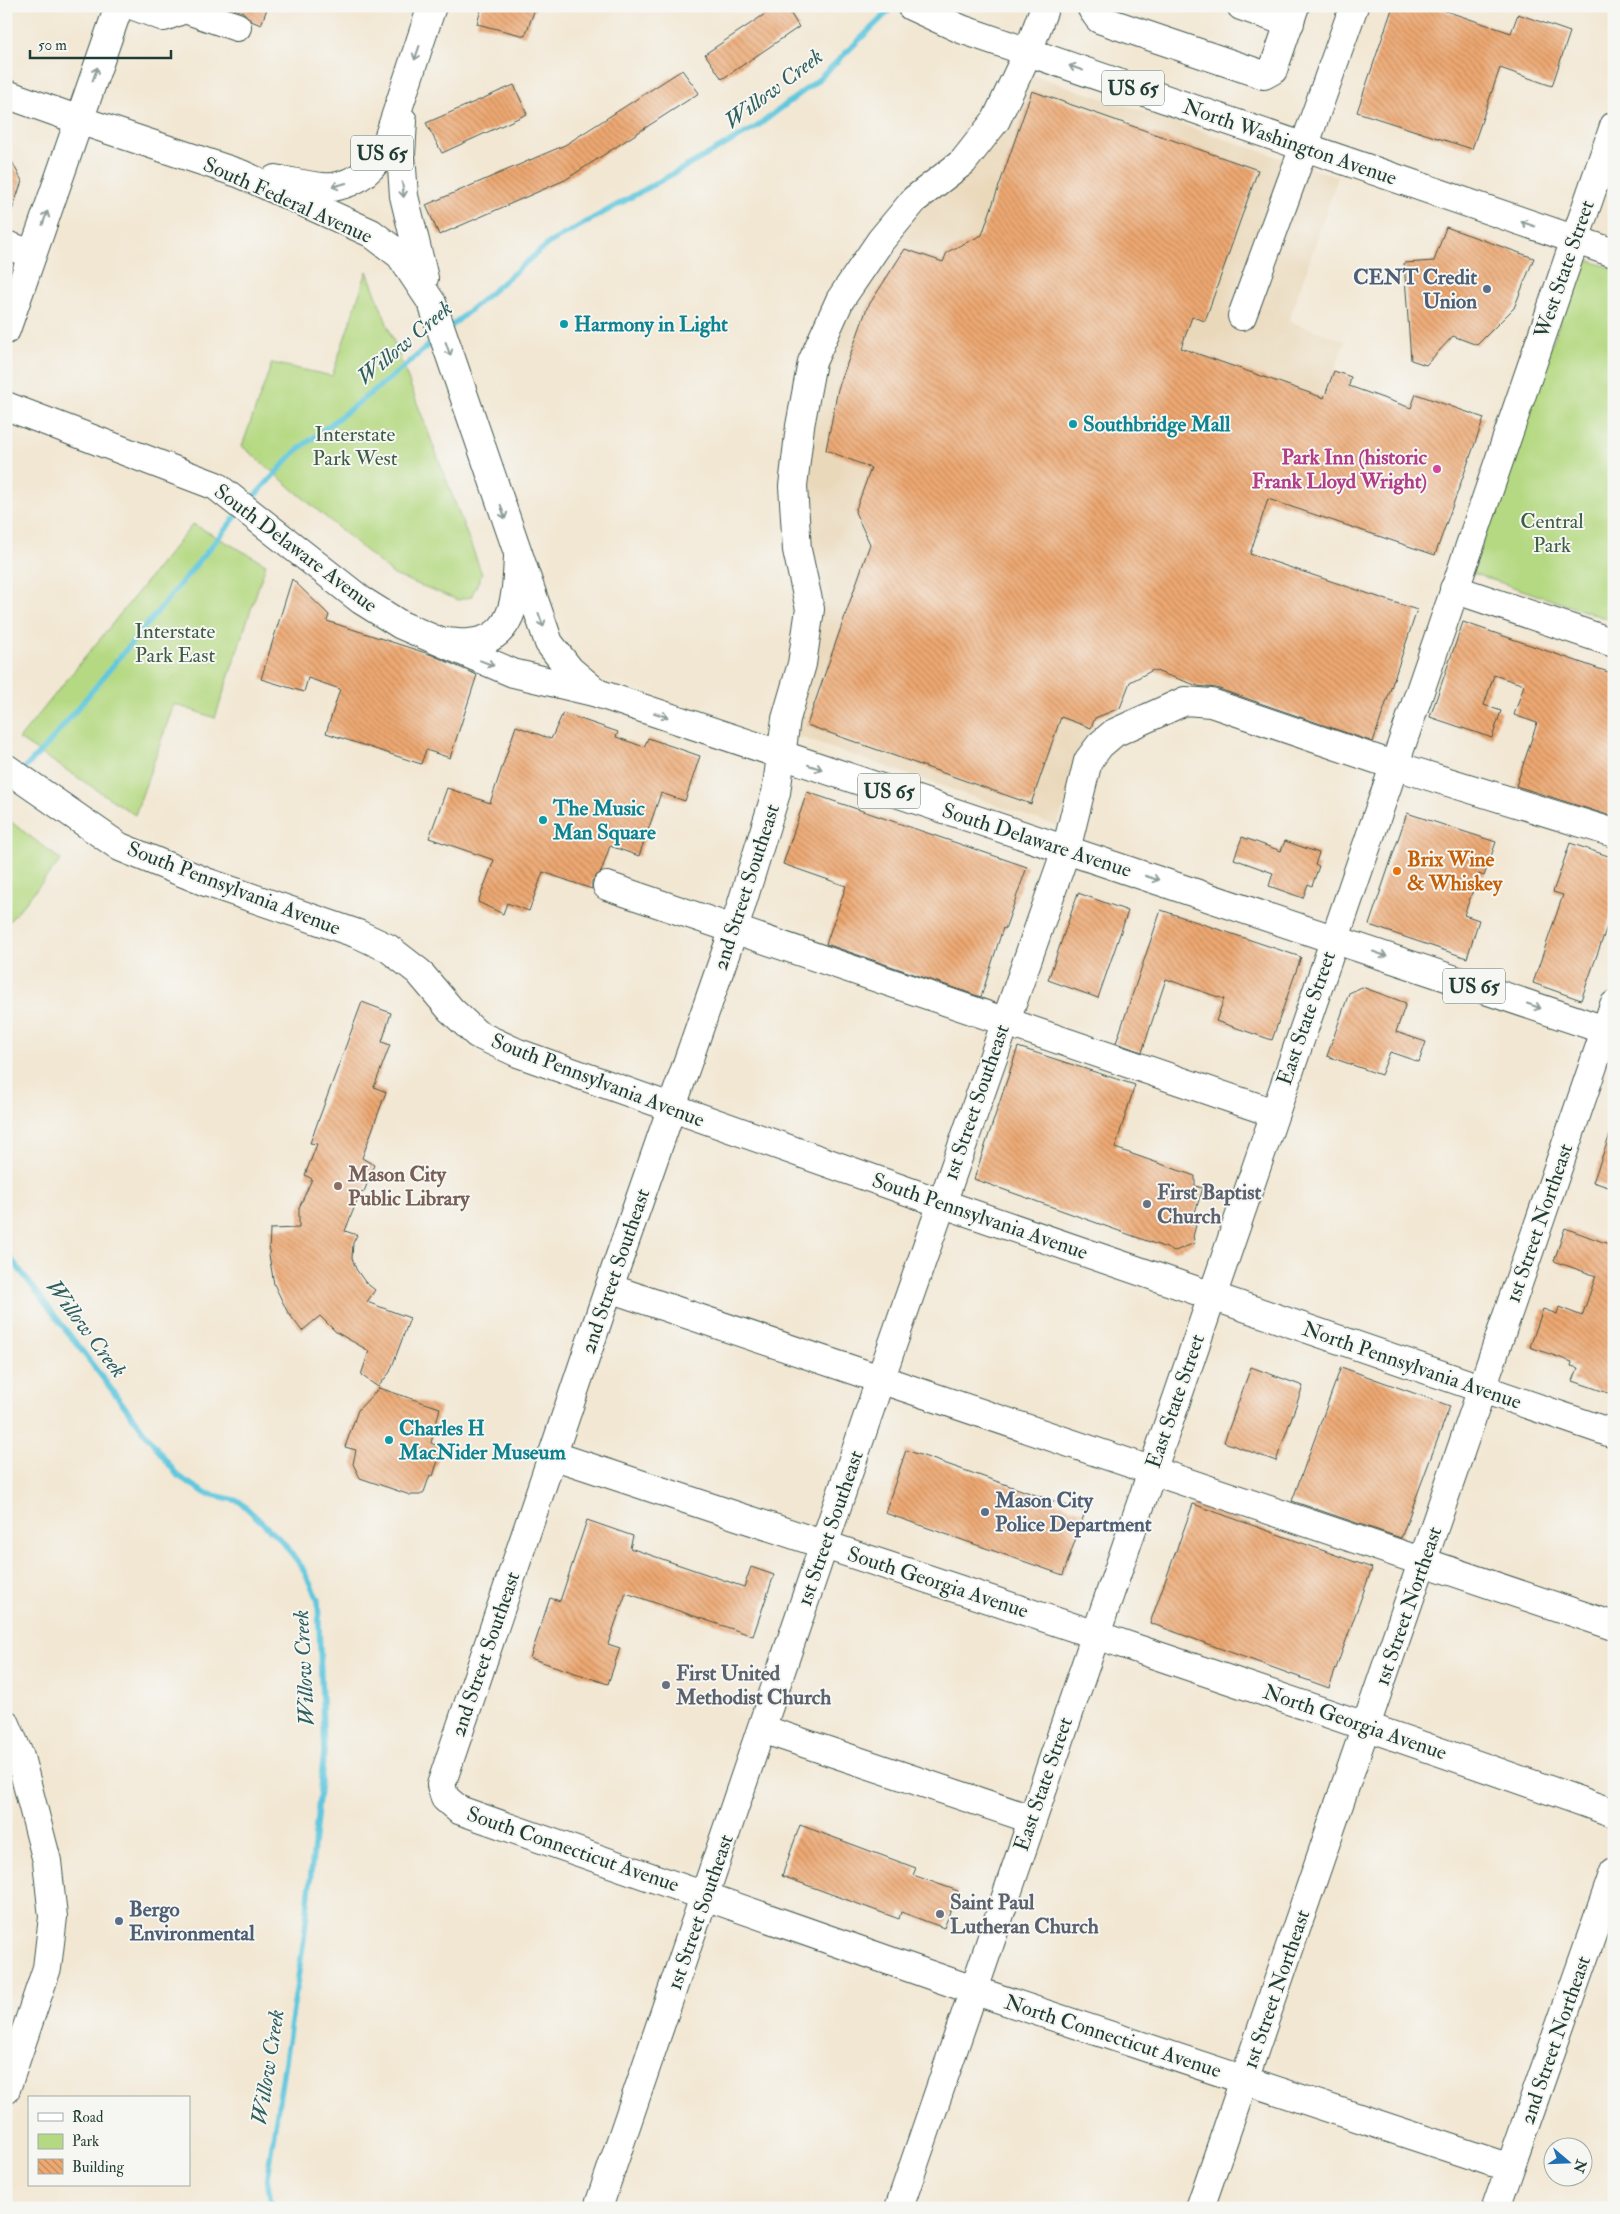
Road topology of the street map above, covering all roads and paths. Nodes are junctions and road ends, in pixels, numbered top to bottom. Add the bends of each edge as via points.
1 (119, 6) edge
2 (134, 6) edge
3 (432, 6) edge
4 (911, 6) edge
5 (1045, 6) edge
6 (1093, 6) edge
7 (1241, 6) edge
8 (1354, 6) edge
9 (186, 8) edge
10 (1292, 15) edge
11 (236, 27) dead end
12 (1028, 52) junction
13 (404, 88) junction
14 (6, 94) edge
15 (79, 120) junction
16 (1614, 126) edge
17 (1304, 147) junction
18 (241, 174) junction
19 (1574, 240) junction
20 (6, 245) edge
21 (1614, 253) edge
22 (32, 254) junction
23 (432, 303) junction
24 (1242, 316) dead end
25 (6, 330) edge
26 (6, 406) edge
27 (518, 557) junction
28 (1454, 589) junction
29 (444, 642) junction
30 (1614, 643) edge
31 (597, 693) junction
32 (780, 755) junction
33 (1393, 765) junction
34 (6, 768) edge
35 (1614, 833) edge
36 (1066, 850) junction
37 (607, 886) dead end
38 (734, 929) junction
39 (1334, 938) junction
40 (1614, 1004) edge
41 (1004, 1021) junction
42 (1609, 1032) edge
43 (672, 1109) junction
44 (1274, 1113) junction
45 (941, 1203) junction
46 (609, 1288) junction
47 (1211, 1295) junction
48 (880, 1380) junction
49 (1482, 1390) junction
50 (1614, 1434) edge
51 (552, 1455) junction
52 (1151, 1471) junction
53 (824, 1544) junction
54 (1423, 1562) junction
55 (1614, 1626) edge
56 (1095, 1633) junction
57 (6, 1724) edge
58 (1367, 1725) junction
59 (762, 1729) junction
60 (441, 1784) joint
61 (1614, 1813) edge
62 (1031, 1819) junction
63 (1614, 1872) edge
64 (706, 1895) junction
65 (972, 1990) junction
66 (1245, 2080) junction
67 (6, 2089) edge
68 (1510, 2168) junction
69 (598, 2208) edge
70 (899, 2208) edge
71 (1200, 2208) edge
72 (1496, 2208) edge

15 -> 1 main road
2 - 9 main road via 164,16
3 -> 13 main road, US 65
4 - 12 main road, North Washington Avenue / US 65 via 960,29
5 - 12 main road, 2nd Street Southeast
6 - 10 main road via 1099,19 1264,75 1273,70
7 - 10 main road
8 - 17 main road
9 - 11 main road
17 -> 12 main road, North Washington Avenue / US 65
12 - 32 main road, 2nd Street Southeast via 996,120 963,162 915,199 881,240 840,300 812,362 793,486 797,550 810,609 802,664 786,719
13 -> 18 main road, US 65 via 386,145 368,172 332,187
13 -> 23 main road via 401,154 404,196
14 - 15 main road, South Federal Avenue
15 - 18 main road, South Federal Avenue / US 65
22 -> 15 main road
16 - 19 main road, West State Street
19 -> 17 main road, North Washington Avenue / US 65
17 - 24 main road
18 - 23 main road, South Federal Avenue / US 65 via 371,233 400,255
19 - 21 main road, North Washington Avenue / US 65
19 - 28 main road, West State Street
20 - 22 main road
22 - 25 main road
23 -> 27 main road, South Federal Avenue / US 65
26 - 29 main road, South Delaware Avenue via 216,486 361,600 401,625
27 - 29 main road, South Delaware Avenue via 516,594 503,628 487,638 469,643
27 -> 31 main road, South Delaware Avenue / US 65 via 549,642 570,670
28 - 30 main road
28 - 33 main road, East State Street
29 -> 31 main road, South Delaware Avenue via 513,673
31 -> 32 main road, South Delaware Avenue / US 65
32 -> 36 main road, South Delaware Avenue / US 65
32 - 38 main road, 2nd Street Southeast via 776,793
33 - 35 main road, 1st Street Southeast
33 - 36 main road, 1st Street Southeast via 1210,703 1186,701 1114,733 1100,745 1088,760
33 - 39 main road, East State Street
34 - 43 main road, South Pennsylvania Avenue via 120,847 206,882 358,934 388,948 419,972 451,1010 477,1034 518,1053
36 -> 39 main road, South Delaware Avenue / US 65
36 - 41 main road, 1st Street Southeast
37 - 38 main road
38 - 41 main road
38 - 43 main road, 2nd Street Southeast
39 -> 42 main road, US 65
39 - 44 main road, East State Street
40 - 42 main road, 1st Street Northeast
41 - 44 main road
41 - 45 main road, 1st Street Southeast
42 - 49 main road, 1st Street Northeast
43 - 45 main road, South Pennsylvania Avenue
43 - 46 main road, 2nd Street Southeast
44 - 47 main road, East State Street
45 - 47 main road, South Pennsylvania Avenue
45 - 48 main road, 1st Street Southeast
46 - 48 main road
46 - 51 main road, 2nd Street Southeast
47 - 49 main road, North Pennsylvania Avenue
47 - 52 main road, East State Street
48 - 52 main road
48 - 53 main road, 1st Street Southeast
49 - 50 main road, North Pennsylvania Avenue
49 - 54 main road, 1st Street Northeast
51 - 53 main road, South Georgia Avenue
51 - 60 main road, 2nd Street Southeast
52 - 54 main road
52 - 56 main road, East State Street
53 - 56 main road, South Georgia Avenue
53 - 59 main road, 1st Street Southeast
54 - 55 main road
54 - 58 main road, 1st Street Northeast
56 - 58 main road, North Georgia Avenue
56 - 62 main road, East State Street
57 - 67 main road via 20,1757 47,1861 53,1917 48,1968
58 - 61 main road, North Georgia Avenue
58 - 66 main road, 1st Street Northeast
59 - 62 main road
59 - 64 main road, 1st Street Southeast
60 - 64 main road, South Connecticut Avenue via 445,1798 460,1810
62 - 65 main road, East State Street
63 - 68 main road, 2nd Street Northeast
64 - 65 main road, South Connecticut Avenue
64 - 69 main road, 1st Street Southeast
65 - 66 main road, North Connecticut Avenue
65 - 70 main road, East State Street
66 - 68 main road, North Connecticut Avenue
66 - 71 main road, 1st Street Northeast
68 - 72 main road, 2nd Street Northeast

